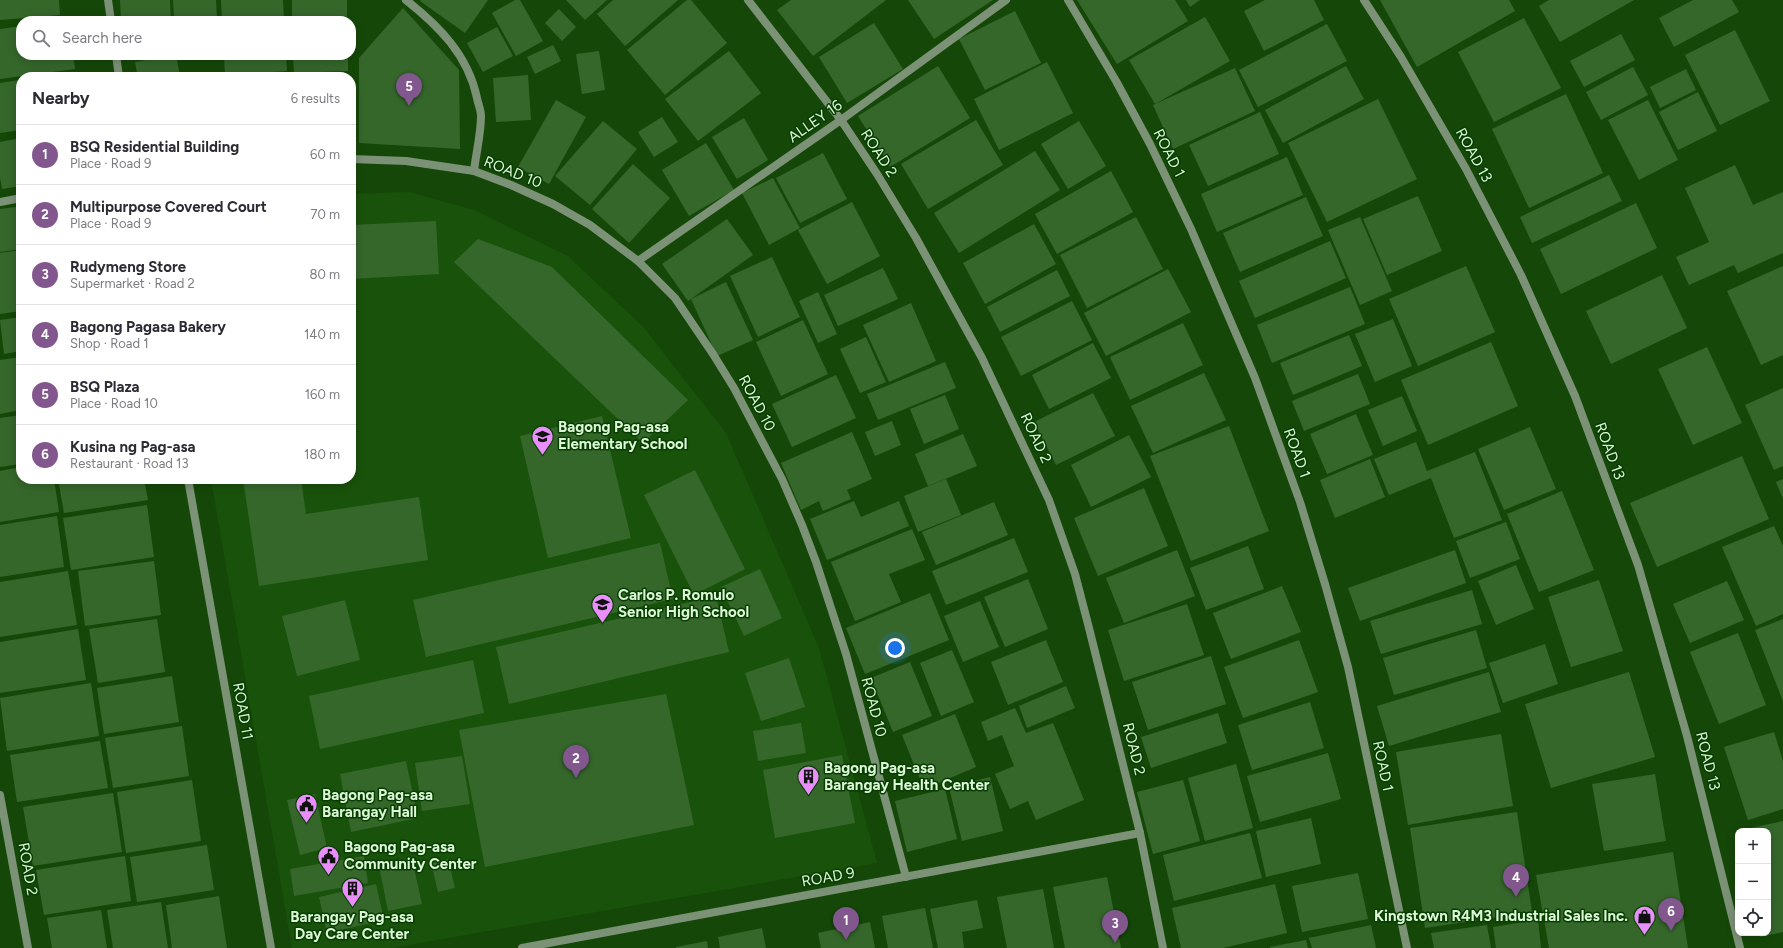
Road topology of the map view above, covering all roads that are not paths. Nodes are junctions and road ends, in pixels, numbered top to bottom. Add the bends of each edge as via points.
1 (108, 0) edge
2 (406, 0) edge
3 (748, 0) edge
4 (1006, 0) edge
5 (1068, 0) edge
6 (1364, 0) edge
7 (110, 16) edge
8 (117, 60) edge
9 (118, 72) edge
10 (841, 120) junction
11 (356, 159) edge
12 (474, 171) junction
13 (16, 199) edge
14 (0, 202) edge
15 (638, 261) junction
16 (189, 484) edge
17 (0, 795) edge
18 (1140, 833) junction
19 (906, 877) junction
20 (28, 948) edge
21 (271, 948) edge
22 (522, 948) edge
23 (1163, 948) edge
24 (1407, 948) edge
25 (1740, 948) edge

1 - 7 street
2 - 12 street via 450,40 463,60 474,85 481,115
3 - 10 street, ROAD 2
4 - 10 street, ALLEY 16
5 - 24 street, ROAD 1 via 1150,144 1191,229 1255,378 1276,436 1302,510 1348,667
6 - 25 street, ROAD 13 via 1401,57 1466,169 1521,275 1575,396 1638,565 1687,736
8 - 9 street
10 - 15 street, ALLEY 16
10 - 18 street, ROAD 2 via 916,238 982,358 1049,500 1078,587
11 - 12 street, ROAD 10 via 406,161
12 - 15 street, ROAD 10 via 553,204 590,225
13 - 14 street
15 - 19 street, ROAD 10 via 675,298 713,354 734,388 799,518 846,654
16 - 21 street, ROAD 11
17 - 20 street, ROAD 2
18 - 19 street, ROAD 9
18 - 23 street, ROAD 2
19 - 22 street, ROAD 9

